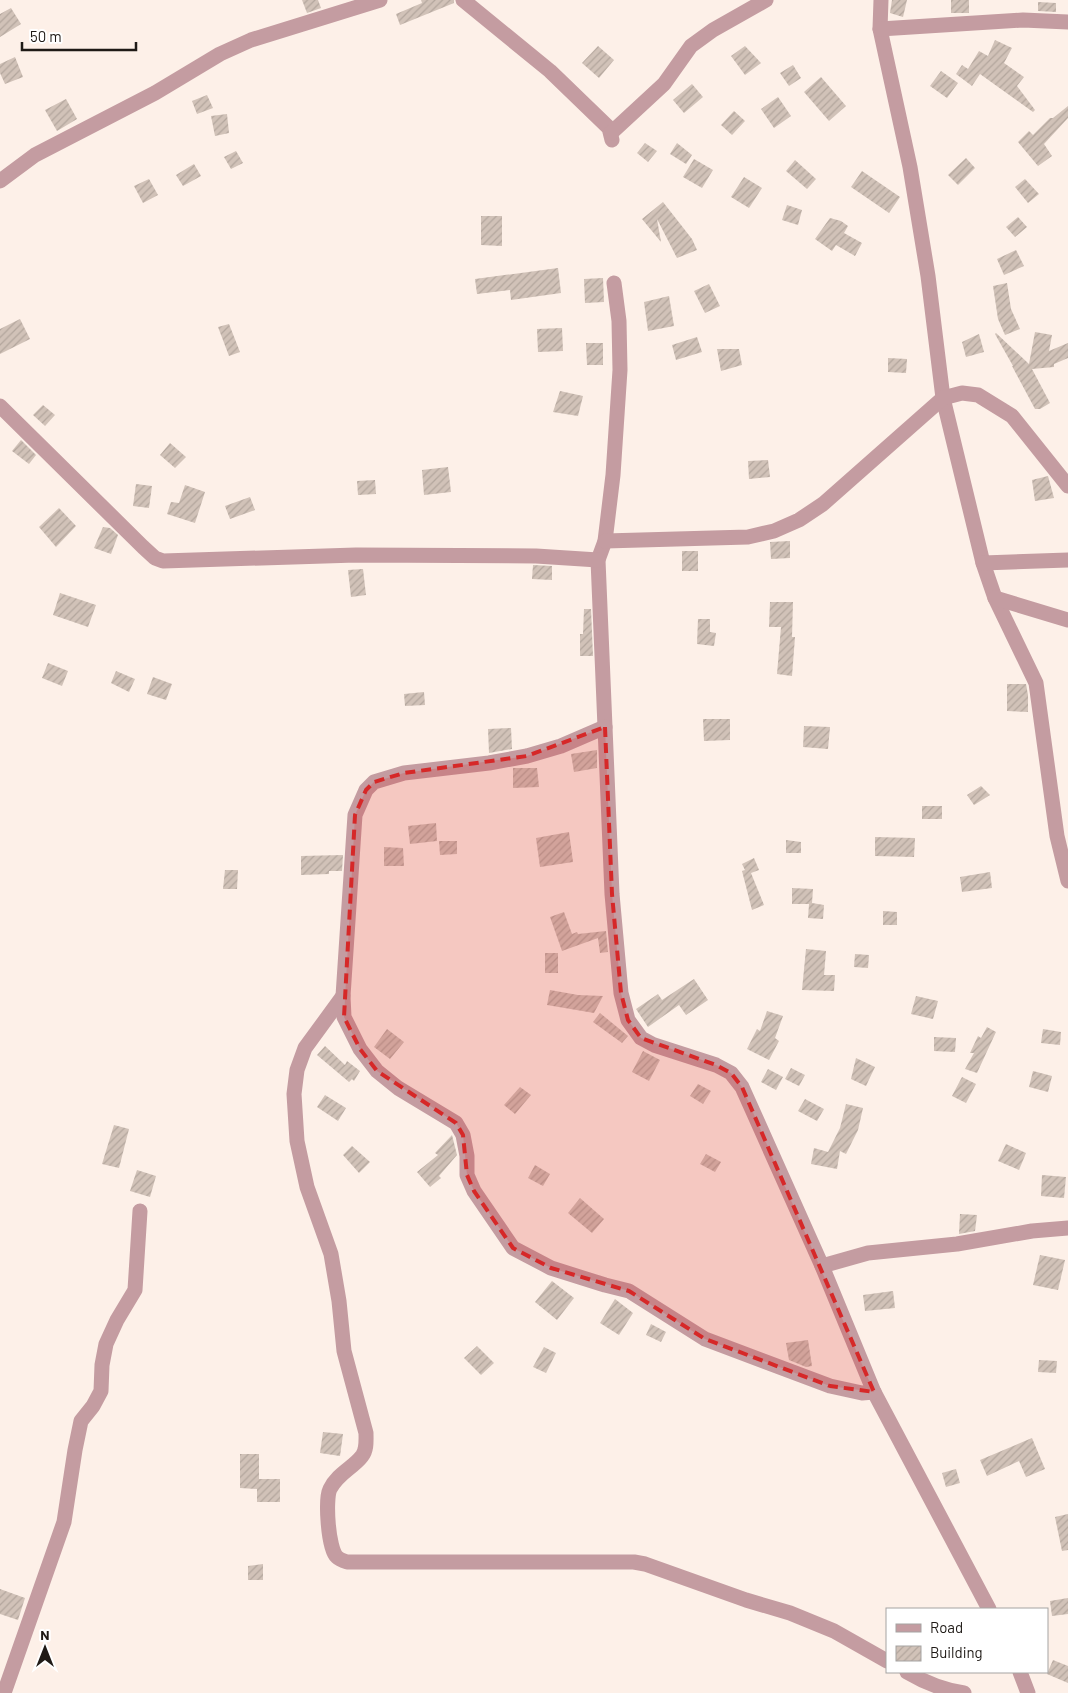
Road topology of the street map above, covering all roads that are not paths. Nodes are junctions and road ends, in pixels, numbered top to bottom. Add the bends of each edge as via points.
1 (380, 0) edge
2 (463, 0) edge
3 (766, 0) edge
4 (881, 0) edge
5 (1068, 22) edge
6 (880, 29) junction
7 (0, 181) edge
8 (614, 283) dead end
9 (944, 398) junction
10 (0, 406) edge
11 (1068, 486) edge
12 (605, 541) junction
13 (598, 560) junction
14 (1068, 560) edge
15 (983, 563) junction
16 (995, 598) junction
17 (1068, 620) edge
18 (605, 728) junction
19 (1068, 881) edge
20 (343, 996) junction
21 (140, 1211) dead end
22 (1068, 1228) edge
23 (822, 1266) junction
24 (874, 1392) junction
25 (988, 1608) edge
26 (886, 1659) edge
27 (909, 1673) edge
28 (1020, 1673) edge
29 (4, 1693) edge
30 (964, 1693) edge
31 (1028, 1693) edge

1 - 7 street via 251,40 220,54 155,93 35,155
2 - 3 street via 550,71 609,128 612,137 664,84 691,46
4 - 6 street
5 - 6 street via 1023,20
6 - 9 street via 910,167
8 - 12 street via 620,370
9 - 11 street via 962,393 978,395 1012,416
9 - 12 street via 823,504 774,531 748,537
9 - 15 street
10 - 13 street via 143,547 163,561 356,555 536,556
12 - 13 street
13 - 18 street
14 - 15 street
15 - 16 street
16 - 17 street
16 - 19 street via 1036,683 1057,836
18 - 20 street via 527,756 404,773 374,782 366,790 355,815
18 - 23 street via 612,894 621,993 628,1020 641,1038 654,1045 731,1073 742,1087
20 - 24 street via 344,1017 360,1049 377,1072 456,1123 463,1135 467,1175 474,1191 513,1248 550,1268 629,1291 704,1339 830,1386 862,1393
20 - 26 street via 305,1048 297,1070 294,1094 297,1141 307,1187 331,1254 344,1351 366,1433 362,1456 339,1476 329,1490 331,1546 336,1556 347,1562 645,1564 790,1613 834,1631
21 - 29 street via 135,1290 106,1344 100,1391 81,1421 64,1522
22 - 23 street via 957,1244 868,1252
23 - 24 street
24 - 25 street
27 - 30 street
28 - 31 street

